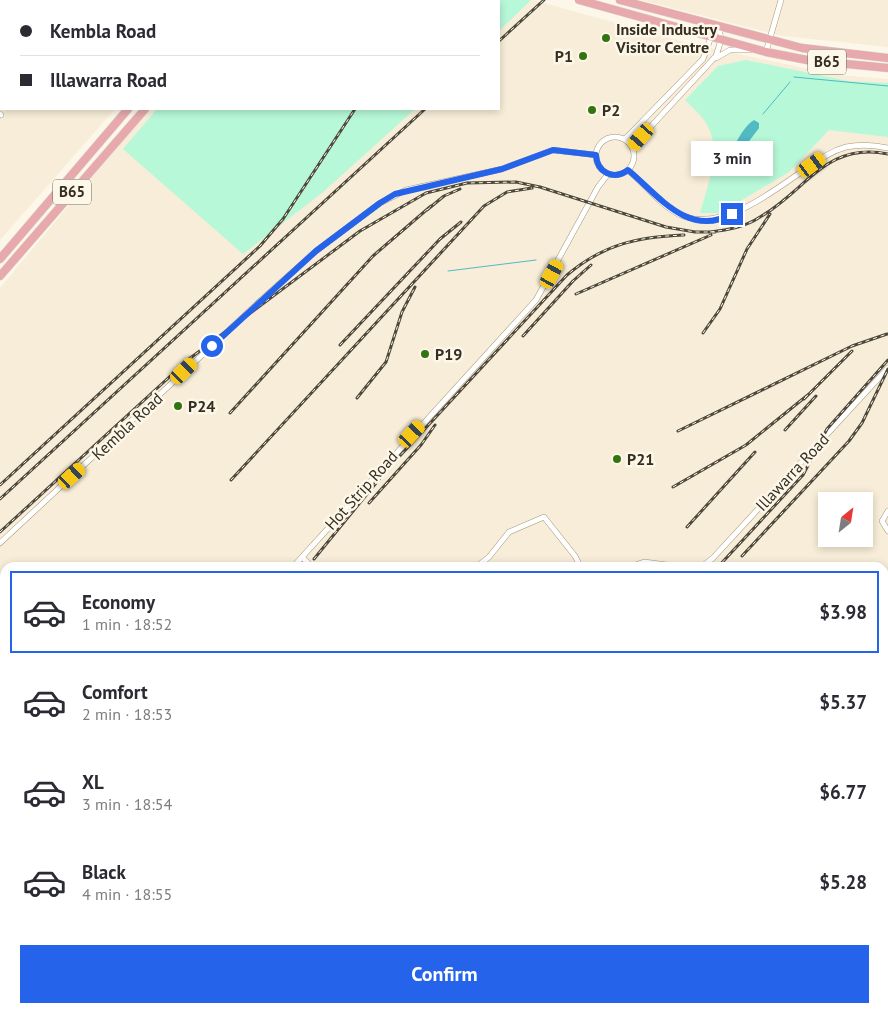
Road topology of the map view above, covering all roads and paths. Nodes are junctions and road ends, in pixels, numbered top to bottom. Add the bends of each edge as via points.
1 (579, 0) edge
2 (620, 0) edge
3 (781, 0) edge
4 (719, 27) junction
5 (711, 38) junction
6 (721, 40) junction
7 (769, 40) junction
8 (766, 52) junction
9 (888, 58) edge
10 (711, 62) junction
11 (888, 68) edge
12 (666, 97) junction
13 (674, 102) junction
14 (127, 110) edge
15 (144, 110) edge
16 (625, 139) junction
17 (632, 147) junction
18 (888, 148) edge
19 (596, 155) junction
20 (628, 170) junction
21 (608, 174) junction
22 (0, 259) edge
23 (0, 276) edge
24 (888, 368) edge
25 (888, 511) edge
26 (888, 531) edge
27 (0, 543) edge
28 (302, 557) junction
29 (297, 562) edge
30 (307, 562) edge
31 (483, 562) edge
32 (578, 562) edge
33 (708, 562) edge

1 - 5 main road, B65
2 - 4 main road, B65
3 - 7 street
4 - 5 street
4 - 6 street
4 - 7 main road, B65
5 - 6 main road, B65
5 - 12 street via 705,56
6 - 8 main road, B65
6 - 10 street
7 - 8 street
7 - 9 main road, B65 via 830,53
8 - 10 street via 732,50
8 - 11 main road, B65 via 807,60
10 - 13 street
12 - 13 street
12 - 16 street
13 - 17 street
14 - 22 main road, B65
15 - 23 main road, B65
16 - 17 street
16 - 19 street via 614,136 606,139 598,147
17 - 20 street via 634,158
18 - 20 street via 856,146 826,155 773,191 718,219 679,214
19 - 21 street via 599,167
19 - 27 street, Kembla Road via 553,150 502,169 406,190 380,203 316,251 258,302
20 - 21 street via 619,175
21 - 28 street, Hot Strip Road via 536,300
24 - 33 street, Illawarra Road
25 - 26 street via 882,521
28 - 29 street, Hot Strip Road
28 - 30 street
31 - 32 street via 509,532 544,517

